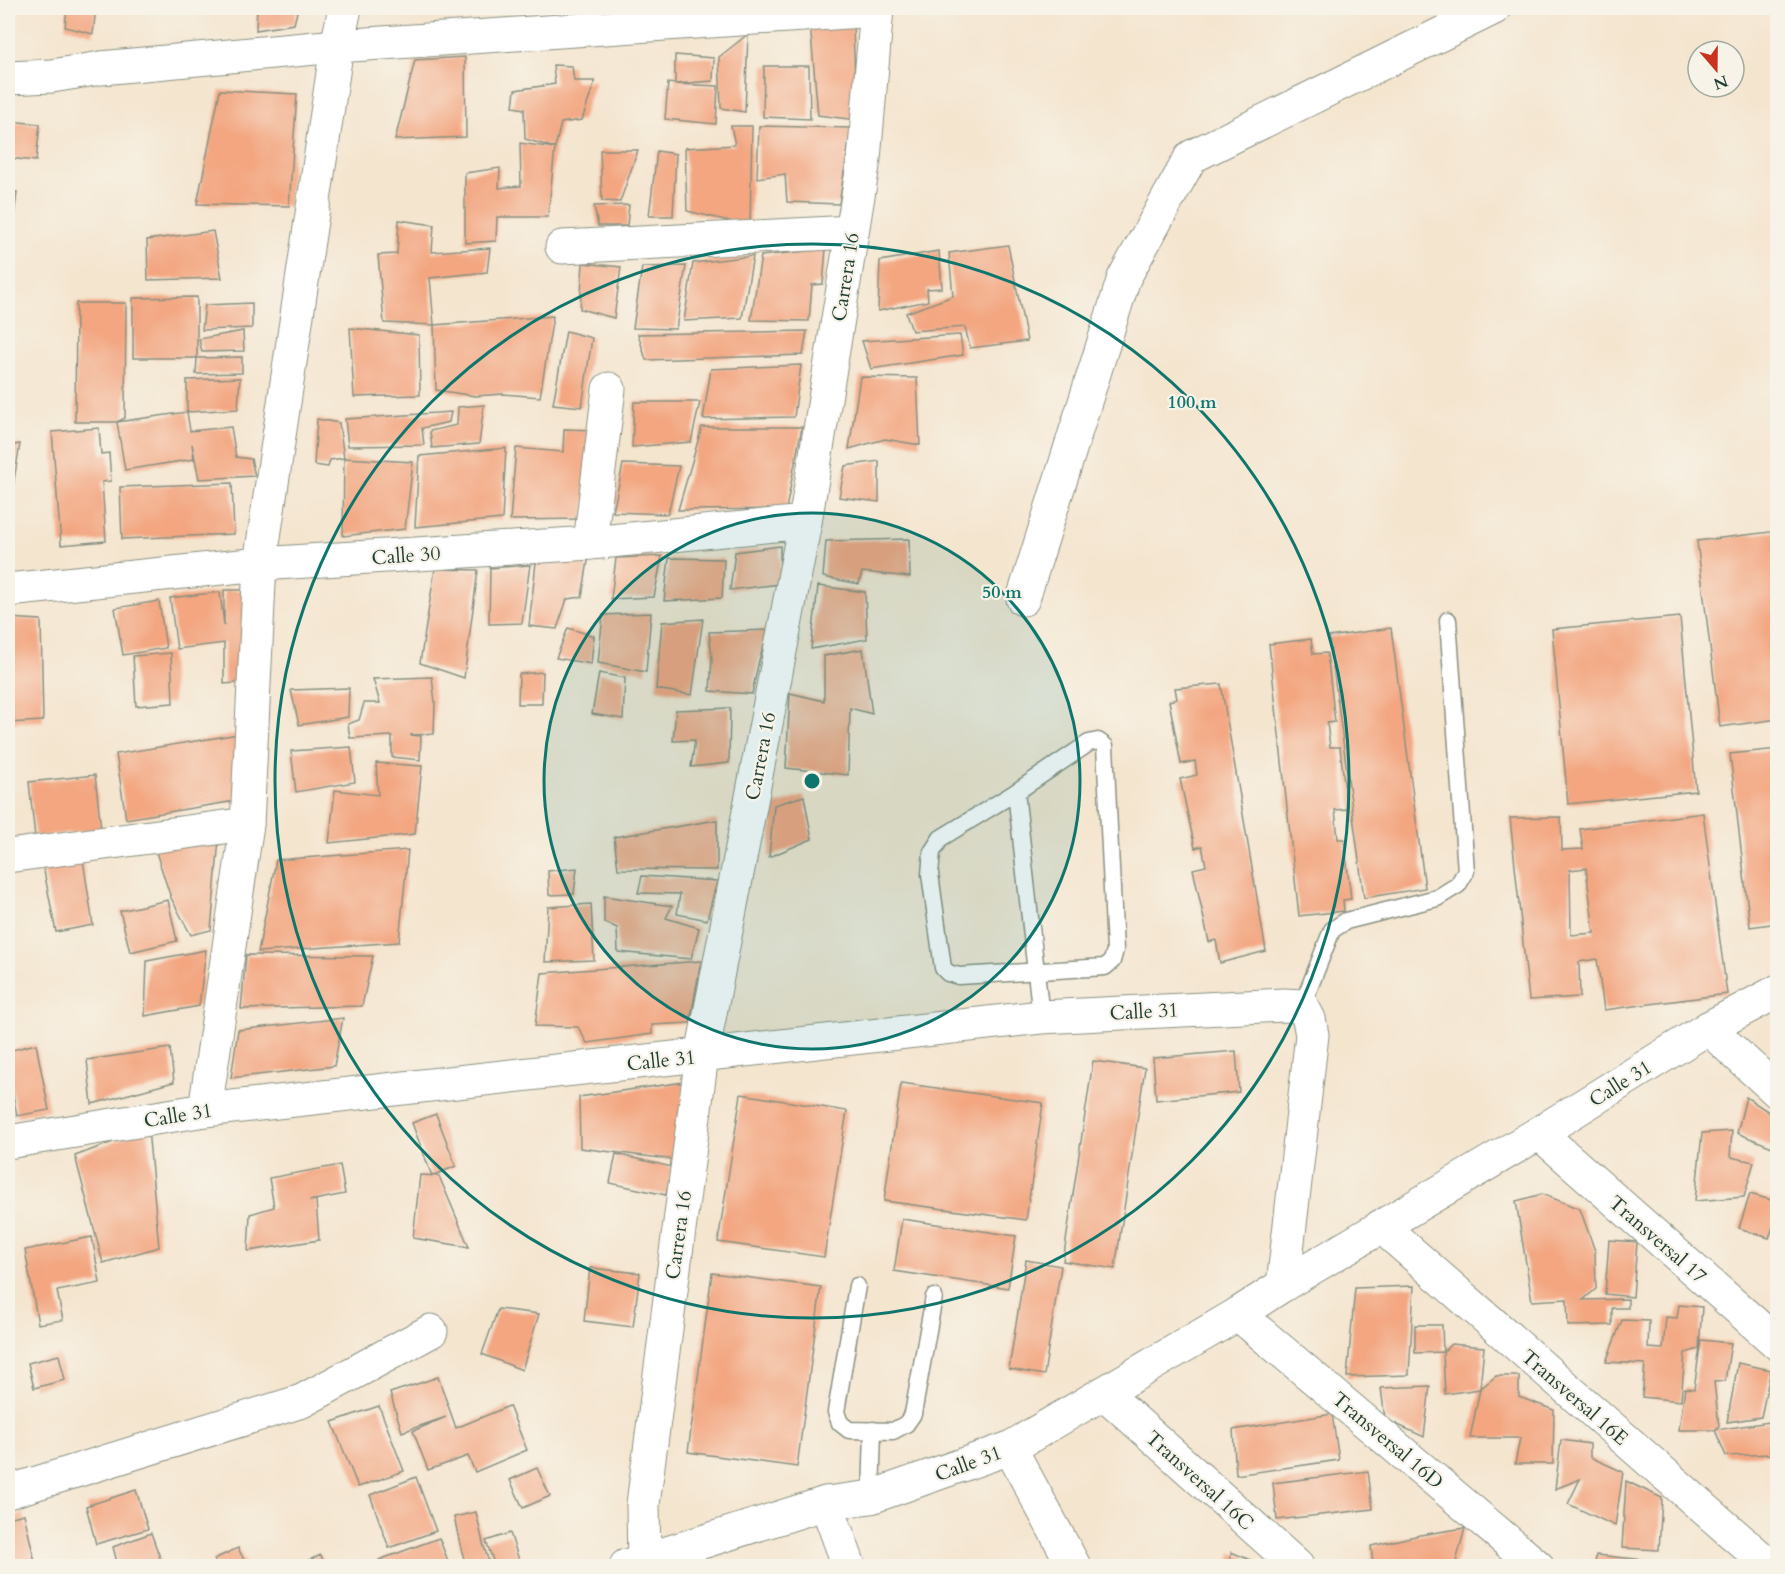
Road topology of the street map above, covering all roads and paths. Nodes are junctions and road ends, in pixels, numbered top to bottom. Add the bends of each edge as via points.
1 (345, 8) edge
2 (1494, 8) edge
3 (877, 9) edge
4 (337, 46) junction
5 (8, 78) edge
6 (852, 232) junction
7 (562, 247) dead end
8 (609, 389) dead end
9 (805, 522) junction
10 (590, 543) junction
11 (260, 564) junction
12 (8, 590) edge
13 (1023, 599) dead end
14 (1448, 620) dead end
15 (1016, 792) junction
16 (247, 824) junction
17 (8, 856) edge
18 (1036, 972) junction
19 (1778, 990) edge
20 (1306, 1012) junction
21 (1041, 1017) junction
22 (1708, 1028) junction
23 (702, 1055) junction
24 (1778, 1092) edge
25 (205, 1110) junction
26 (1539, 1133) junction
27 (8, 1142) edge
28 (1381, 1226) junction
29 (1283, 1284) junction
30 (857, 1286) dead end
31 (934, 1297) dead end
32 (1239, 1314) junction
33 (431, 1331) dead end
34 (1778, 1344) edge
35 (1104, 1393) junction
36 (873, 1430) junction
37 (1010, 1448) junction
38 (8, 1492) edge
39 (871, 1497) junction
40 (826, 1503) junction
41 (643, 1504) junction
42 (637, 1565) edge
43 (606, 1566) edge
44 (849, 1566) edge
45 (1074, 1566) edge
46 (1297, 1566) edge
47 (1537, 1566) edge
48 (1770, 1566) edge

1 - 4 street
2 - 13 street via 1191,157 1124,278
3 - 4 street
3 - 6 street, Carrera 16 via 864,159
4 - 5 street
4 - 11 street
6 - 7 street
6 - 9 street, Carrera 16
8 - 10 street
9 - 10 street, Calle 30
9 - 23 street, Carrera 16
10 - 11 street, Calle 30
11 - 12 street, Calle 30
11 - 16 street
14 - 20 lane via 1466,871 1458,885 1437,898 1346,921 1332,930
15 - 18 lane
15 - 18 lane via 941,838 932,852 930,874 943,968 948,973 959,976
15 - 18 lane via 1089,743 1098,741 1105,746 1115,950 1112,961 1105,967
16 - 17 street
16 - 25 street
18 - 21 lane
19 - 22 street, Calle 31
20 - 21 street, Calle 31 via 1284,1005
20 - 29 street via 1312,1035
21 - 23 street, Calle 31
22 - 24 street
22 - 26 street, Calle 31
23 - 25 street, Calle 31
23 - 41 street, Carrera 16
25 - 27 street, Calle 31
26 - 28 street, Calle 31
26 - 34 street, Transversal 17
28 - 29 street, Calle 31
28 - 48 street, Transversal 16E
29 - 32 street, Calle 31
30 - 36 lane via 836,1412 840,1423 849,1430
31 - 36 lane via 913,1413 906,1424 893,1431
32 - 35 street, Calle 31
32 - 47 street, Transversal 16D
33 - 38 street via 302,1401
35 - 37 street, Calle 31
35 - 46 street, Transversal 16C
36 - 39 lane
37 - 39 street, Calle 31
37 - 45 street
39 - 40 street, Calle 31
40 - 42 street, Calle 31
40 - 44 street
41 - 42 street, Carrera 16
41 - 43 street, Carrera 16

